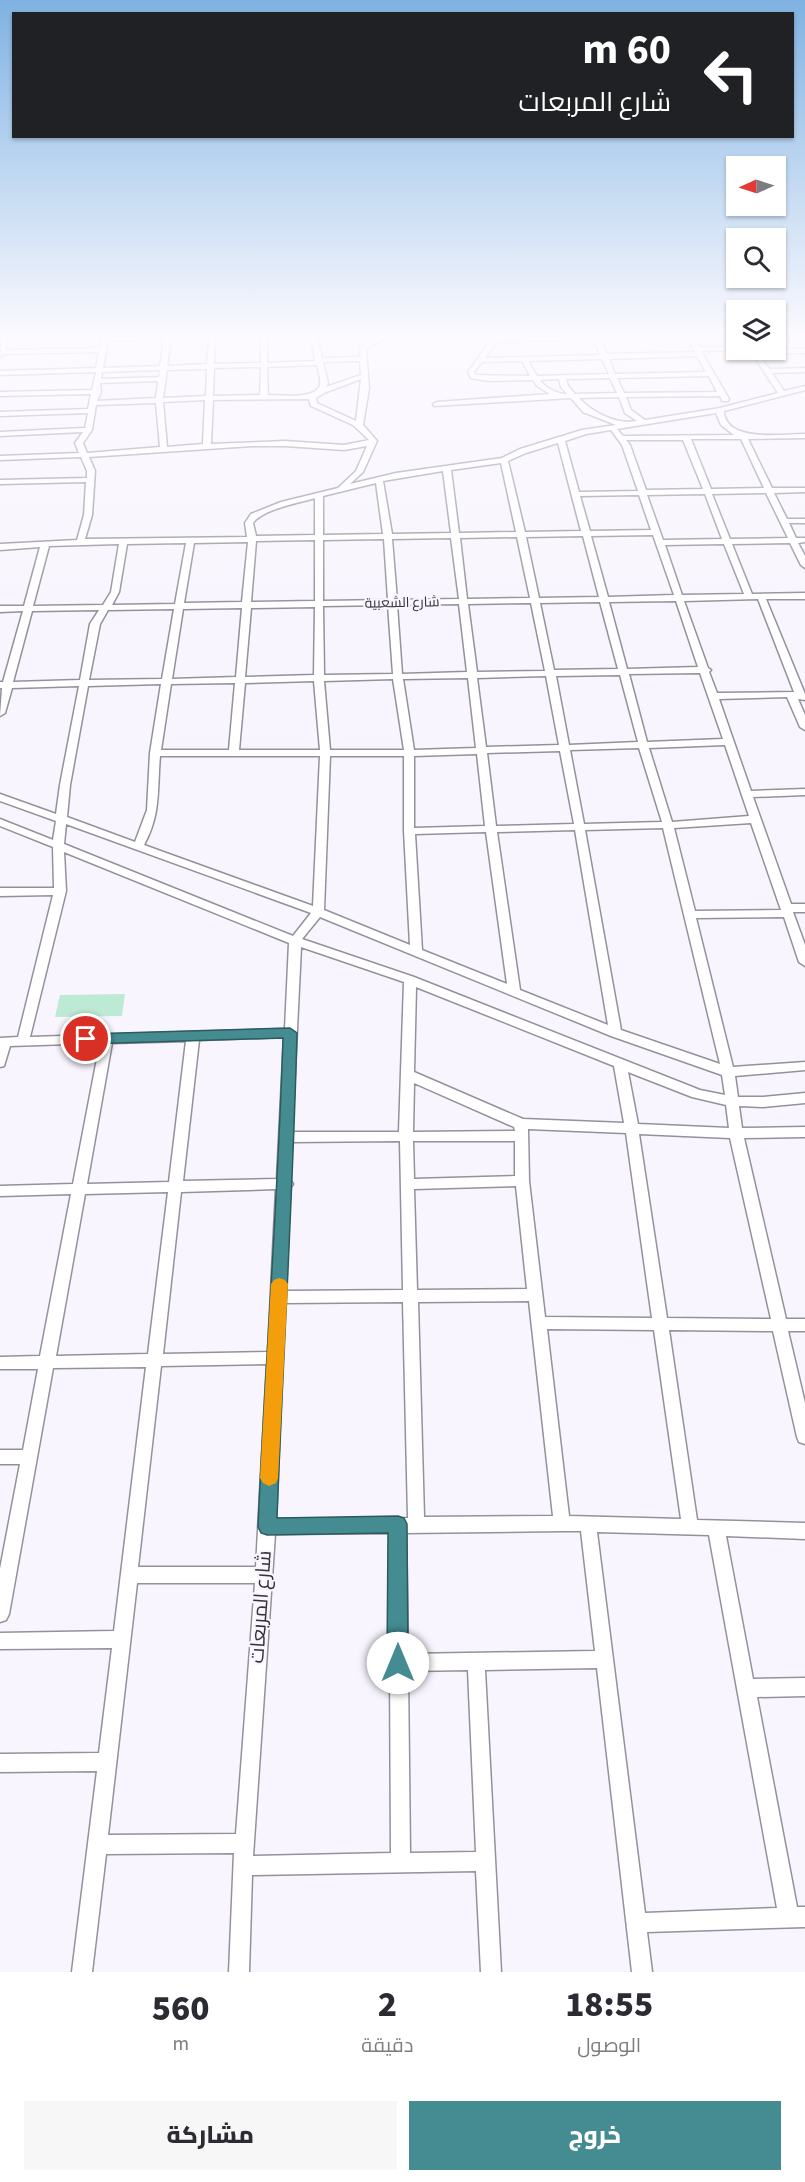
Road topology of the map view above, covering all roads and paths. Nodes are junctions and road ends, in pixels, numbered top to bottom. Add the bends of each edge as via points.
1 (89, 427) edge
2 (162, 427) edge
3 (209, 427) edge
4 (360, 427) edge
5 (612, 427) edge
6 (617, 427) edge
7 (653, 427) edge
8 (728, 427) edge
9 (88, 430) junction
10 (0, 434) edge
11 (672, 436) junction
12 (743, 436) junction
13 (805, 436) edge
14 (686, 437) junction
15 (623, 438) junction
16 (561, 440) junction
17 (373, 441) junction
18 (207, 446) junction
19 (164, 450) junction
20 (85, 456) junction
21 (0, 458) edge
22 (504, 460) junction
23 (447, 468) junction
24 (90, 480) junction
25 (379, 480) junction
26 (0, 482) edge
27 (339, 490) junction
28 (805, 490) edge
29 (769, 491) junction
30 (708, 492) junction
31 (643, 493) junction
32 (576, 494) junction
33 (319, 495) junction
34 (784, 521) junction
35 (805, 521) edge
36 (657, 532) junction
37 (587, 533) junction
38 (521, 535) junction
39 (455, 536) junction
40 (388, 537) junction
41 (319, 539) junction
42 (252, 540) junction
43 (805, 540) edge
44 (190, 541) junction
45 (793, 541) junction
46 (80, 542) junction
47 (123, 542) junction
48 (728, 542) junction
49 (661, 543) junction
50 (45, 544) junction
51 (0, 547) edge
52 (805, 565) edge
53 (805, 596) edge
54 (749, 597) junction
55 (761, 597) junction
56 (681, 598) junction
57 (604, 600) junction
58 (536, 601) junction
59 (463, 602) junction
60 (393, 603) junction
61 (319, 604) junction
62 (246, 605) junction
63 (179, 606) junction
64 (106, 608) junction
65 (0, 609) edge
66 (28, 609) junction
67 (706, 670) junction
68 (623, 672) junction
69 (551, 674) junction
70 (472, 676) junction
71 (398, 678) junction
72 (320, 679) junction
73 (240, 681) junction
74 (167, 683) junction
75 (84, 684) junction
76 (3, 685) edge
77 (714, 696) junction
78 (799, 696) edge
79 (0, 713) edge
80 (805, 727) edge
81 (730, 742) junction
82 (643, 744) junction
83 (566, 746) junction
84 (481, 749) junction
85 (234, 752) junction
86 (155, 753) junction
87 (408, 753) junction
88 (325, 754) junction
89 (805, 792) edge
90 (748, 794) junction
91 (0, 797) edge
92 (757, 819) junction
93 (61, 820) junction
94 (0, 822) edge
95 (668, 825) junction
96 (580, 827) junction
97 (491, 828) junction
98 (409, 831) junction
99 (58, 846) junction
100 (138, 847) junction
101 (60, 891) junction
102 (0, 892) edge
103 (805, 908) edge
104 (788, 910) junction
105 (318, 912) junction
106 (689, 915) junction
107 (296, 941) junction
108 (416, 952) junction
109 (805, 962) edge
110 (410, 980) junction
111 (514, 992) junction
112 (290, 1033) junction
113 (615, 1033) junction
114 (193, 1036) junction
115 (107, 1038) junction
116 (23, 1041) junction
117 (3, 1042) edge
118 (0, 1063) edge
119 (620, 1063) junction
120 (805, 1066) edge
121 (728, 1072) junction
122 (408, 1075) junction
123 (805, 1098) edge
124 (730, 1103) junction
125 (632, 1129) junction
126 (521, 1130) junction
127 (805, 1132) edge
128 (736, 1133) junction
129 (406, 1135) junction
130 (288, 1137) junction
131 (522, 1181) junction
132 (286, 1184) junction
133 (408, 1184) junction
134 (175, 1188) junction
135 (77, 1190) junction
136 (0, 1191) edge
137 (410, 1294) junction
138 (534, 1295) junction
139 (279, 1297) junction
140 (538, 1323) junction
141 (659, 1324) junction
142 (780, 1325) junction
143 (805, 1325) edge
144 (274, 1358) junction
145 (156, 1361) junction
146 (45, 1362) junction
147 (0, 1363) edge
148 (805, 1437) edge
149 (28, 1457) junction
150 (0, 1458) edge
151 (562, 1523) junction
152 (398, 1524) junction
153 (416, 1524) junction
154 (588, 1524) junction
155 (267, 1527) junction
156 (690, 1527) junction
157 (716, 1528) junction
158 (805, 1531) edge
159 (131, 1575) junction
160 (262, 1575) junction
161 (0, 1614) edge
162 (123, 1639) junction
163 (0, 1641) edge
164 (604, 1659) junction
165 (476, 1662) junction
166 (398, 1663) junction
167 (805, 1687) edge
168 (748, 1688) junction
169 (108, 1762) junction
170 (0, 1763) edge
171 (245, 1843) junction
172 (99, 1845) junction
173 (486, 1861) junction
174 (401, 1863) junction
175 (243, 1866) junction
176 (797, 1918) edge
177 (636, 1923) junction
178 (82, 1972) edge
179 (239, 1972) edge
180 (491, 1972) edge
181 (642, 1972) edge

1 - 9 street
2 - 19 street
3 - 18 street
4 - 17 street
5 - 16 street
6 - 15 street
7 - 11 street
8 - 12 street
9 - 10 street
9 - 20 street via 79,443
11 - 14 street
11 - 15 street
12 - 13 street
12 - 14 street
12 - 29 street
14 - 30 street
15 - 31 street
16 - 22 street
16 - 32 street
17 - 18 street via 337,450 296,444
17 - 27 street via 359,472
18 - 19 street
19 - 20 street
20 - 21 street
20 - 24 street via 91,468
22 - 23 street
22 - 38 street
23 - 25 street
23 - 39 street
24 - 26 street
24 - 46 street via 88,515
25 - 27 street
25 - 40 street
27 - 33 street
28 - 29 street
29 - 30 street
29 - 34 street
30 - 31 street
30 - 48 street
31 - 32 street
31 - 36 street
32 - 37 street
33 - 41 street
33 - 42 street via 254,516 249,523
34 - 35 street
34 - 45 street
36 - 37 street
36 - 49 street
37 - 38 street
37 - 57 street
38 - 39 street
38 - 58 street
39 - 40 street
39 - 59 street
40 - 41 street
40 - 60 street
41 - 42 street
41 - 61 street
42 - 44 street
42 - 62 street
43 - 45 street
44 - 47 street
44 - 63 street
45 - 48 street
45 - 52 street
46 - 47 street
46 - 50 street
47 - 64 street via 115,592
48 - 49 street
48 - 54 street
49 - 56 street
50 - 51 street
50 - 66 street
53 - 55 street, شارع الشعبية
54 - 55 street, شارع الشعبية
54 - 56 street, شارع الشعبية
55 - 78 street
56 - 57 street, شارع الشعبية
56 - 67 street
57 - 58 street, شارع الشعبية
57 - 68 street
58 - 59 street, شارع الشعبية
58 - 69 street
59 - 60 street, شارع الشعبية
59 - 70 street
60 - 61 street, شارع الشعبية
60 - 71 street
61 - 62 street, شارع الشعبية
61 - 72 street
62 - 63 street, شارع الشعبية
62 - 73 street
63 - 64 street, شارع الشعبية
63 - 74 street
64 - 66 street, شارع الشعبية
64 - 75 street via 95,624
65 - 66 street, شارع الشعبية
66 - 76 street
67 - 68 street
67 - 77 street
68 - 69 street
68 - 82 street
69 - 70 street
69 - 83 street
70 - 71 street
70 - 84 street
71 - 72 street
71 - 87 street
72 - 73 street
72 - 88 street
73 - 74 street
73 - 85 street
74 - 75 street
74 - 86 street
75 - 76 street
75 - 93 street
76 - 79 street
77 - 78 street
77 - 81 street
78 - 80 street
81 - 82 street
81 - 90 street
82 - 83 street
82 - 95 street
83 - 84 street
83 - 96 street
84 - 87 street
84 - 97 street
85 - 86 street
85 - 88 street
86 - 100 street via 155,804 149,828
87 - 88 street
87 - 98 street
88 - 105 street
89 - 90 street
90 - 92 street
91 - 93 street
92 - 95 street
92 - 104 street
93 - 99 street
93 - 100 street
94 - 99 street
95 - 96 street
95 - 106 street
96 - 97 street
96 - 113 street
97 - 98 street
97 - 111 street
98 - 108 street
99 - 101 street
99 - 107 street
100 - 105 street
101 - 102 street
101 - 116 street
103 - 104 street
104 - 106 street
104 - 109 street
105 - 107 street
105 - 108 street
106 - 121 street
107 - 110 street
107 - 112 street
108 - 111 street
110 - 119 street
110 - 122 street
111 - 113 street
112 - 114 street
112 - 130 street
113 - 121 street
114 - 115 street
114 - 134 street
115 - 116 street
115 - 135 street
116 - 117 street
117 - 118 street
119 - 124 street
119 - 125 street
120 - 121 street
121 - 124 street
122 - 126 street
122 - 129 street
123 - 124 street
124 - 128 street
125 - 126 street
125 - 128 street
125 - 141 street
126 - 129 street
126 - 131 street
127 - 128 street
128 - 142 street
129 - 130 street
129 - 133 street
130 - 132 street
131 - 133 street
131 - 138 street
132 - 134 street
132 - 139 street
133 - 137 street
134 - 135 street
134 - 145 street
135 - 136 street
135 - 146 street
137 - 138 street
137 - 139 street
137 - 153 street
138 - 140 street
139 - 144 street
140 - 141 street
140 - 151 street
141 - 142 street
141 - 156 street
142 - 143 street
142 - 148 street
144 - 145 street
144 - 155 street
145 - 146 street
145 - 159 street
146 - 147 street
146 - 149 street
149 - 150 street
149 - 161 street
151 - 153 street, شارع المربعات
151 - 154 street, شارع المربعات
152 - 153 street, شارع المربعات
152 - 155 street, شارع المربعات
152 - 166 street
154 - 156 street, شارع المربعات
154 - 164 street
155 - 160 street, شارع المربعات
156 - 157 street, شارع المربعات
157 - 158 street, شارع المربعات
157 - 168 street
159 - 160 street
159 - 162 street
160 - 171 street, شارع المربعات
162 - 163 street
162 - 169 street
164 - 165 street
164 - 177 street
165 - 166 street
165 - 173 street
166 - 174 street
167 - 168 street
168 - 176 street
169 - 170 street
169 - 172 street
171 - 172 street
171 - 175 street, شارع المربعات
172 - 178 street
173 - 174 street
173 - 180 street
174 - 175 street
175 - 179 street, شارع المربعات
176 - 177 street
177 - 181 street

